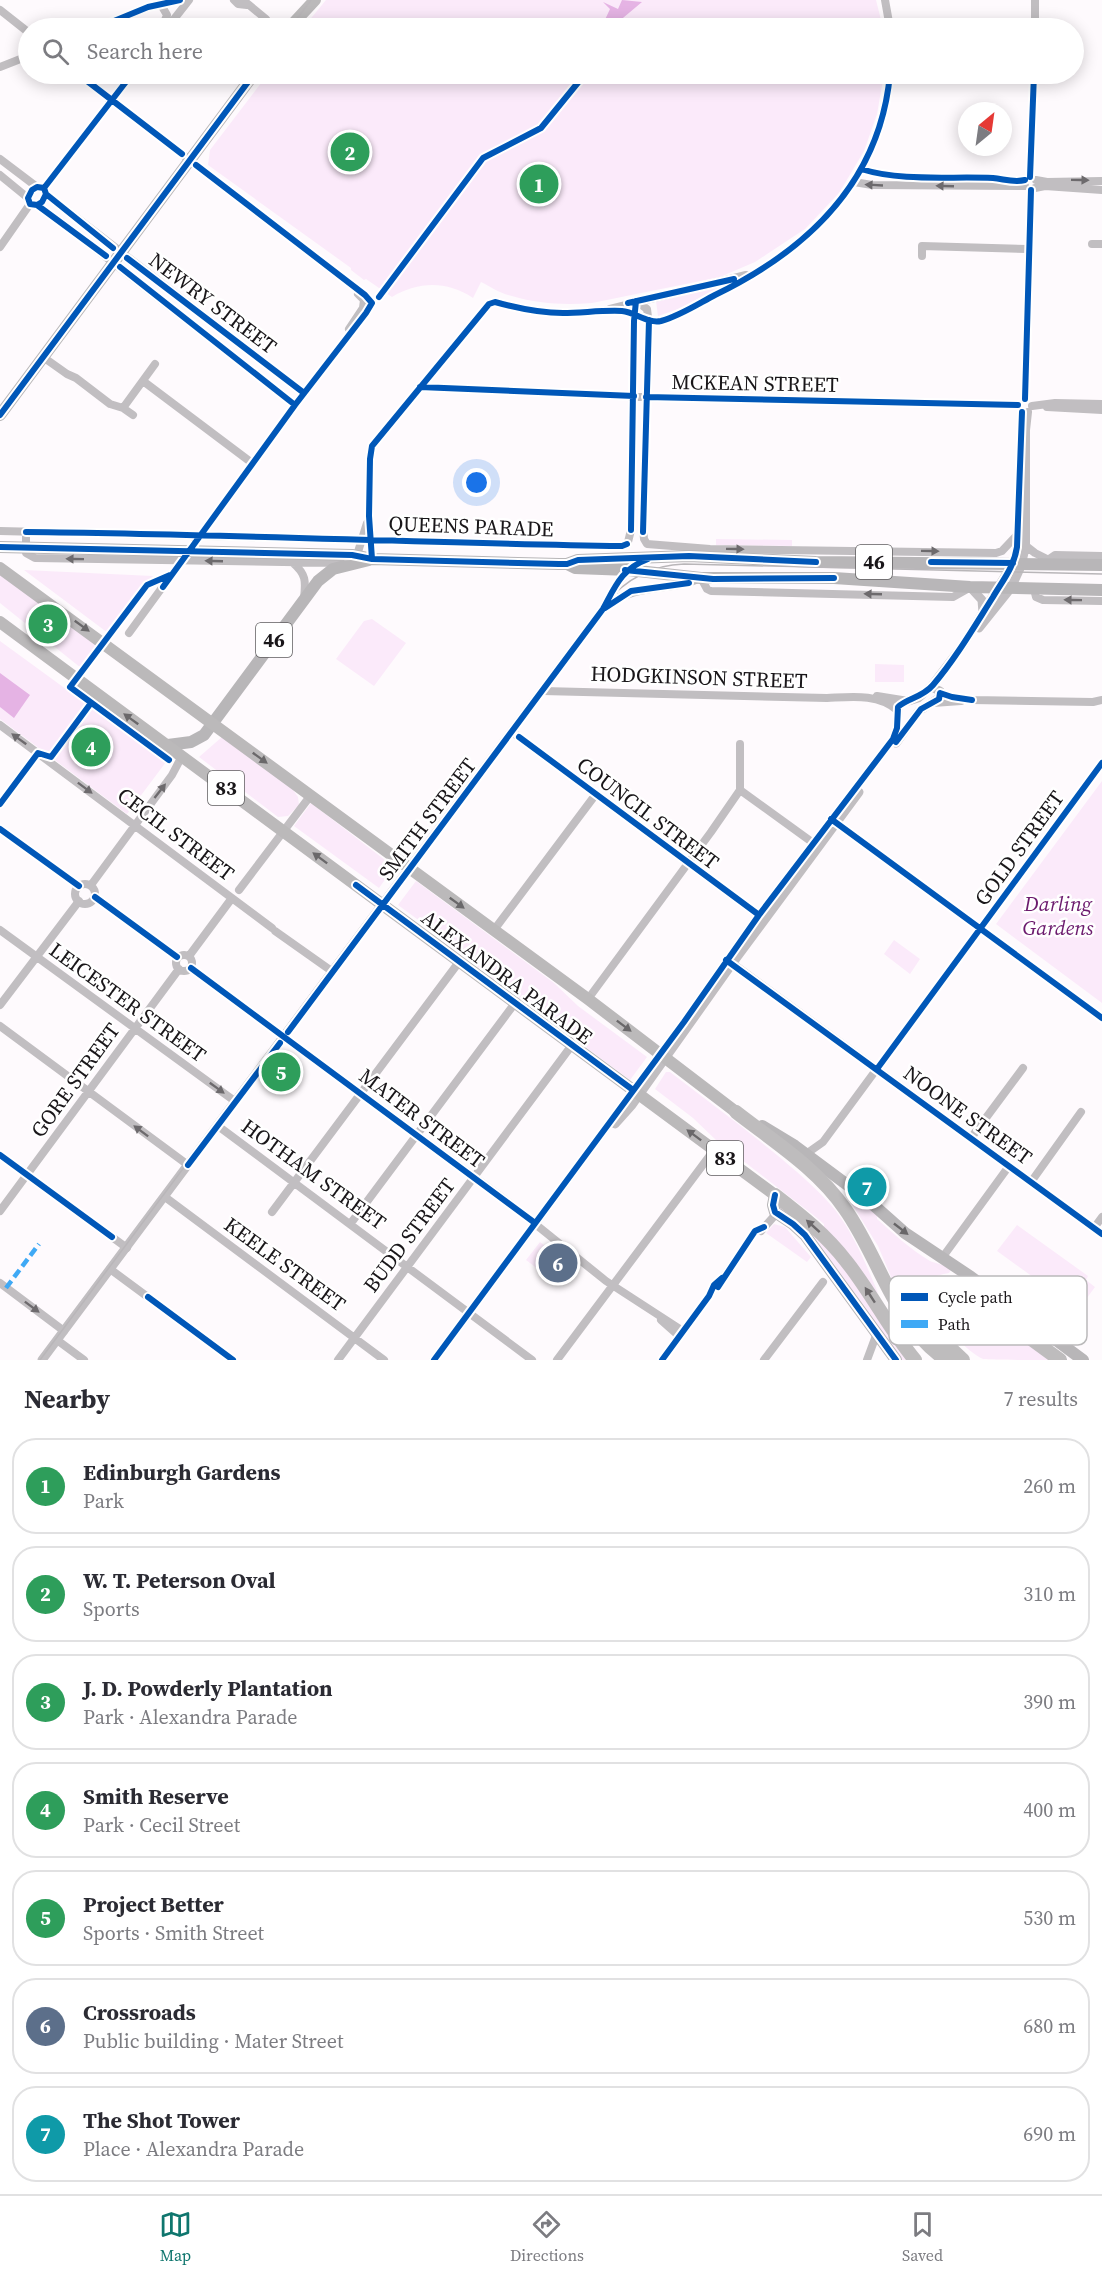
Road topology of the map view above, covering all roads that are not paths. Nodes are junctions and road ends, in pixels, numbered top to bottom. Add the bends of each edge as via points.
1 (180, 0) edge
2 (189, 0) edge
3 (234, 0) edge
4 (306, 0) edge
5 (315, 0) edge
6 (885, 0) edge
7 (1035, 0) edge
8 (162, 2) edge
9 (245, 2) edge
10 (0, 10) edge
11 (122, 18) edge
12 (166, 18) edge
13 (173, 18) edge
14 (265, 18) edge
15 (294, 18) edge
16 (298, 18) edge
17 (888, 18) edge
18 (1035, 18) edge
19 (18, 24) edge
20 (18, 60) edge
21 (0, 67) edge
22 (92, 84) edge
23 (124, 84) edge
24 (247, 84) edge
25 (889, 84) edge
26 (1034, 84) edge
27 (112, 99) junction
28 (0, 159) edge
29 (190, 160) junction
30 (861, 169) junction
31 (0, 175) edge
32 (1102, 181) edge
33 (854, 182) junction
34 (1030, 183) junction
35 (42, 190) junction
36 (1102, 190) edge
37 (32, 202) junction
38 (1, 242) edge
39 (1092, 244) dead end
40 (1102, 244) edge
41 (1028, 249) junction
42 (922, 256) dead end
43 (117, 258) junction
44 (762, 268) junction
45 (636, 301) junction
46 (602, 311) junction
47 (635, 315) junction
48 (649, 320) junction
49 (44, 357) junction
50 (155, 364) dead end
51 (143, 381) junction
52 (420, 387) junction
53 (304, 393) junction
54 (634, 396) junction
55 (646, 397) junction
56 (1102, 404) edge
57 (295, 405) junction
58 (2, 408) edge
59 (123, 408) junction
60 (1028, 408) junction
61 (1102, 410) edge
62 (133, 415) dead end
63 (252, 464) junction
64 (631, 471) junction
65 (643, 472) junction
66 (0, 531) edge
67 (26, 532) junction
68 (631, 532) junction
69 (643, 532) junction
70 (131, 533) junction
71 (202, 534) junction
72 (1018, 534) junction
73 (367, 539) junction
74 (1026, 546) junction
75 (0, 547) edge
76 (26, 548) junction
77 (131, 555) junction
78 (186, 556) junction
79 (1102, 556) edge
80 (654, 558) junction
81 (291, 559) junction
82 (357, 559) junction
83 (372, 559) junction
84 (1045, 561) junction
85 (314, 563) junction
86 (1018, 563) junction
87 (567, 564) junction
88 (1102, 565) edge
89 (0, 568) edge
90 (629, 570) junction
91 (321, 578) junction
92 (701, 578) junction
93 (970, 587) junction
94 (1005, 588) junction
95 (1034, 589) junction
96 (1102, 590) edge
97 (303, 600) junction
98 (1102, 601) edge
99 (603, 609) junction
100 (983, 613) junction
101 (0, 624) edge
102 (129, 633) dead end
103 (937, 690) junction
104 (543, 691) junction
105 (855, 697) junction
106 (972, 700) junction
107 (1102, 700) edge
108 (908, 701) junction
109 (1093, 702) junction
110 (933, 703) junction
111 (1102, 705) edge
112 (897, 713) junction
113 (914, 718) junction
114 (213, 723) junction
115 (0, 725) edge
116 (512, 732) junction
117 (740, 744) dead end
118 (168, 745) junction
119 (38, 753) junction
120 (182, 756) junction
121 (1102, 763) edge
122 (740, 790) junction
123 (596, 794) junction
124 (311, 795) junction
125 (0, 804) edge
126 (834, 821) junction
127 (134, 825) junction
128 (0, 829) edge
129 (284, 831) junction
130 (816, 845) junction
131 (887, 860) dead end
132 (688, 863) junction
133 (898, 868) dead end
134 (410, 869) junction
135 (91, 885) junction
136 (79, 886) junction
137 (239, 890) dead end
138 (94, 897) junction
139 (232, 898) junction
140 (79, 902) junction
141 (383, 905) junction
142 (762, 917) junction
143 (980, 928) junction
144 (0, 930) edge
145 (494, 930) junction
146 (189, 956) junction
147 (37, 957) junction
148 (177, 957) junction
149 (459, 962) junction
150 (729, 962) junction
151 (191, 968) junction
152 (179, 969) junction
153 (333, 972) junction
154 (588, 999) junction
155 (516, 1003) junction
156 (0, 1005) edge
157 (1102, 1017) edge
158 (0, 1026) edge
159 (134, 1029) junction
160 (284, 1037) junction
161 (572, 1045) junction
162 (663, 1056) junction
163 (1023, 1068) dead end
164 (877, 1070) junction
165 (88, 1092) junction
166 (636, 1092) junction
167 (361, 1093) junction
168 (236, 1102) junction
169 (736, 1112) joint
170 (1081, 1112) dead end
171 (218, 1126) junction
172 (417, 1134) junction
173 (971, 1138) junction
174 (823, 1142) junction
175 (714, 1150) junction
176 (0, 1155) edge
177 (800, 1156) junction
178 (188, 1165) junction
179 (819, 1165) junction
180 (1009, 1166) junction
181 (27, 1175) junction
182 (474, 1177) junction
183 (294, 1182) junction
184 (1031, 1182) junction
185 (775, 1195) junction
186 (165, 1197) junction
187 (0, 1211) edge
188 (272, 1212) dead end
189 (776, 1214) junction
190 (1102, 1217) edge
191 (351, 1223) junction
192 (537, 1226) junction
193 (1094, 1228) junction
194 (1102, 1234) edge
195 (127, 1248) junction
196 (942, 1258) junction
197 (408, 1266) junction
198 (110, 1269) junction
199 (969, 1276) edge
200 (823, 1282) dead end
201 (0, 1283) edge
202 (614, 1286) junction
203 (889, 1290) edge
204 (471, 1315) junction
205 (889, 1323) edge
206 (64, 1331) junction
207 (681, 1333) junction
208 (877, 1333) junction
209 (354, 1338) junction
210 (57, 1340) junction
211 (905, 1345) edge
212 (929, 1345) edge
213 (948, 1345) edge
214 (1039, 1345) edge
215 (1063, 1345) edge
216 (664, 1356) edge
217 (893, 1356) edge
218 (868, 1359) edge
219 (42, 1360) edge
220 (84, 1360) edge
221 (233, 1360) edge
222 (338, 1360) edge
223 (384, 1360) edge
224 (434, 1360) edge
225 (440, 1360) edge
226 (532, 1360) edge
227 (557, 1360) edge
228 (657, 1360) edge
229 (764, 1360) edge
230 (915, 1360) edge
231 (946, 1360) edge
232 (963, 1360) edge
233 (1060, 1360) edge
234 (1083, 1360) edge

1 - 8 street
2 - 13 street
3 - 9 street via 238,4
4 - 15 highway
5 - 16 highway
6 - 17 street
7 - 18 street
8 - 11 street
8 - 12 street
9 - 14 street
10 - 19 street
20 - 21 street
22 - 27 street
23 - 27 street
24 - 29 highway
25 - 30 street via 873,146
26 - 34 street
27 - 29 street
27 - 35 street
28 - 35 street, NEWRY STREET
29 - 43 highway
29 - 53 street via 367,297 366,313
30 - 33 street
30 - 34 street via 893,176 994,178
31 - 37 street, NEWRY STREET
34 -> 32 street
34 -> 33 street
33 - 44 street via 812,232
34 - 36 street
34 - 41 street
35 - 37 street via 42,202
35 - 37 street via 32,190
35 - 43 street, NEWRY STREET
37 - 38 street
37 - 43 street, NEWRY STREET
39 - 40 street
41 - 42 street via 922,246
41 - 60 street via 1025,399 1020,402
43 - 49 highway
43 - 53 street, NEWRY STREET
43 - 57 street, NEWRY STREET
44 - 45 street via 720,283
44 - 48 street via 677,314 660,321
45 - 46 street
45 - 47 street
45 - 48 street via 646,308
46 - 47 street
46 - 52 street via 554,313 493,302
47 - 48 street
47 - 54 street
48 - 55 street
49 - 58 highway
49 - 59 street via 110,404
50 - 51 street
51 - 59 street
51 - 63 street
52 - 54 street, MCKEAN STREET
52 - 73 street via 372,446
53 - 57 street
54 - 55 street, MCKEAN STREET
54 - 64 street
55 - 60 street, MCKEAN STREET
55 - 65 street
56 - 60 street, MCKEAN STREET via 1055,403
57 - 63 street
59 - 62 street
60 - 61 street, MCKEAN STREET
60 - 72 street
60 - 74 street
63 - 71 street
64 - 65 street
64 - 68 street
65 - 69 street
66 - 67 street, QUEENS PARADE
67 - 70 street, QUEENS PARADE
67 - 76 street
68 - 69 street
68 - 73 street, QUEENS PARADE via 627,544 622,546
69 -> 72 street via 649,545 688,548 993,553 1002,552
70 - 71 street, QUEENS PARADE
70 - 77 street
71 - 73 street, QUEENS PARADE
71 - 78 street
72 - 86 street
73 - 82 street
73 - 83 street
74 - 84 street
74 - 86 street
75 - 76 main road, QUEENS PARADE / 46
76 - 77 main road, QUEENS PARADE / 46
77 - 78 main road, QUEENS PARADE / 46
78 - 81 main road, QUEENS PARADE / 46
78 - 102 street
79 - 84 street, QUEENS PARADE via 1055,555
80 - 86 main road, QUEENS PARADE / 46
80 - 87 main road, QUEENS PARADE / 46 via 578,560
80 - 90 street, SMITH STREET
81 - 82 main road, QUEENS PARADE / 46
81 - 85 main road via 304,557
81 - 97 street via 305,577
82 - 83 main road, QUEENS PARADE / 46
82 - 85 street, QUEENS PARADE
82 - 91 main road, 46
83 - 87 main road, QUEENS PARADE / 46
84 - 86 main road, QUEENS PARADE / 46
84 - 88 main road, QUEENS PARADE / 46
85 - 91 main road
86 - 94 street
87 - 90 main road, QUEENS PARADE / 46 via 575,568
89 -> 114 highway, ALEXANDRA PARADE / 83
90 - 92 main road, QUEENS PARADE / 46
90 - 99 street, SMITH STREET
91 - 97 main road, 46
93 -> 92 main road, QUEENS PARADE / 46 via 834,578
92 - 99 street via 631,591
93 - 94 main road, QUEENS PARADE / 46
93 - 100 street via 982,600
94 - 95 main road, QUEENS PARADE / 46
94 - 100 street
94 - 103 street
95 - 96 main road, QUEENS PARADE / 46
98 -> 95 street, QUEENS PARADE via 1041,599
97 - 114 main road, 46
99 - 104 street, SMITH STREET
100 - 103 street
118 -> 101 highway, ALEXANDRA PARADE
103 - 106 street
103 - 108 street
103 - 110 street via 939,698
104 - 105 street, HODGKINSON STREET
104 - 116 street, SMITH STREET
105 - 108 street, HODGKINSON STREET
105 - 112 street, HODGKINSON STREET via 883,701
106 - 109 street
106 - 110 street
107 - 109 street
108 - 112 street via 901,704
109 - 111 street
110 - 113 street
112 - 113 street via 906,722
112 - 126 street via 893,739
113 - 126 street
114 - 118 main road, 46 via 198,740
114 -> 124 highway, ALEXANDRA PARADE / 83
119 -> 115 street, CECIL STREET
116 - 123 street, COUNCIL STREET
116 - 134 street, SMITH STREET
117 - 122 street
118 - 120 highway, ALEXANDRA PARADE / 83
119 - 125 street
119 -> 127 street, CECIL STREET
127 -> 120 street
120 - 129 highway, ALEXANDRA PARADE / 83
121 - 143 street, GOLD STREET
122 - 130 street
122 - 132 street
123 - 132 street, COUNCIL STREET
123 - 145 street
124 - 129 street
124 - 134 highway, ALEXANDRA PARADE / 83
126 - 130 street
126 - 131 street
127 - 135 street
127 - 139 street, CECIL STREET
128 - 136 street
129 - 137 street
141 -> 129 highway, ALEXANDRA PARADE / 83
130 - 142 street
132 - 142 street, COUNCIL STREET
132 - 154 street
133 - 143 street
134 - 141 street, SMITH STREET
134 -> 145 highway, ALEXANDRA PARADE / 83
135 - 136 street
135 - 138 street
136 - 140 street via 75,894
138 - 140 street via 88,903
138 - 148 street
139 - 146 street
139 - 153 street, CECIL STREET
140 - 147 street
141 - 149 highway, ALEXANDRA PARADE / 83
141 - 153 street, SMITH STREET
142 - 150 street
143 - 157 street
143 - 164 street, GOLD STREET
144 - 147 street, LEICESTER STREET
145 - 154 highway, ALEXANDRA PARADE / 83
146 - 148 street
146 - 151 street
147 - 156 street
147 - 159 street, LEICESTER STREET
148 - 152 street
149 - 155 highway, ALEXANDRA PARADE / 83
149 - 167 street
150 - 162 street
150 - 164 street, NOONE STREET
151 - 152 street
151 - 160 street, MATER STREET
152 - 159 street, GORE STREET
153 - 160 street, SMITH STREET
154 -> 162 highway, ALEXANDRA PARADE / 83
155 - 161 highway, ALEXANDRA PARADE / 83
155 - 172 street
158 - 165 street
159 - 165 street, GORE STREET
159 -> 168 street, LEICESTER STREET
160 - 167 street, MATER STREET
160 - 168 street, SMITH STREET
161 - 166 highway, ALEXANDRA PARADE / 83
161 - 182 street, BUDD STREET
162 - 166 street
162 - 169 highway, ALEXANDRA PARADE / 83
163 - 173 street
164 - 173 street, NOONE STREET
164 - 174 street, GOLD STREET
178 -> 165 street
165 - 181 street, GORE STREET
175 -> 166 highway, ALEXANDRA PARADE / 83
166 - 192 street
167 - 172 street, MATER STREET
167 - 183 street
168 - 171 street, SMITH STREET
169 - 177 highway, ALEXANDRA PARADE
170 - 184 street
171 - 178 street, SMITH STREET
171 - 183 street, HOTHAM STREET
172 - 182 street, MATER STREET
172 - 191 street
173 - 180 street, NOONE STREET
174 - 177 street, GOLD STREET
174 - 179 street, GOLD STREET
175 - 185 highway, ALEXANDRA PARADE / 83
175 - 202 street
176 - 181 street
177 - 179 main road, ALEXANDRA PARADE
177 - 203 highway via 844,1207
178 - 186 street, SMITH STREET
179 -> 196 main road, ALEXANDRA PARADE
180 - 184 street, NOONE STREET
180 - 196 street
181 - 187 street, GORE STREET
181 - 195 street
182 - 192 street, MATER STREET
182 - 197 street, BUDD STREET
183 - 188 street
183 - 191 street, HOTHAM STREET
184 - 193 street, NOONE STREET
185 - 189 main road
205 -> 185 highway, ALEXANDRA PARADE via 823,1235
186 - 195 street, SMITH STREET
186 - 209 street, KEELE STREET
189 - 207 street via 750,1241
189 - 208 main road via 805,1235
190 - 193 street
191 - 197 street, HOTHAM STREET
192 - 202 street, MATER STREET
192 - 204 street
193 - 194 street, NOONE STREET
195 - 198 street, SMITH STREET
196 - 199 main road, ALEXANDRA PARADE
197 - 204 street, HOTHAM STREET
197 - 209 street, BUDD STREET
198 - 206 street, SMITH STREET
198 - 221 street
200 - 229 street
201 -> 206 street
202 - 207 street, MATER STREET
202 - 227 street
204 - 224 street
204 - 225 street
204 - 226 street, HOTHAM STREET
206 - 210 street, SMITH STREET
207 - 216 street
208 - 217 main road
208 - 218 street
209 - 222 street, BUDD STREET
209 - 223 street, KEELE STREET
210 - 219 street, SMITH STREET
210 - 220 street
230 -> 211 highway, ALEXANDRA PARADE
212 - 231 highway
213 - 232 highway
214 - 233 highway
215 - 234 main road, ALEXANDRA PARADE
216 - 228 street
217 - 218 street via 883,1352

